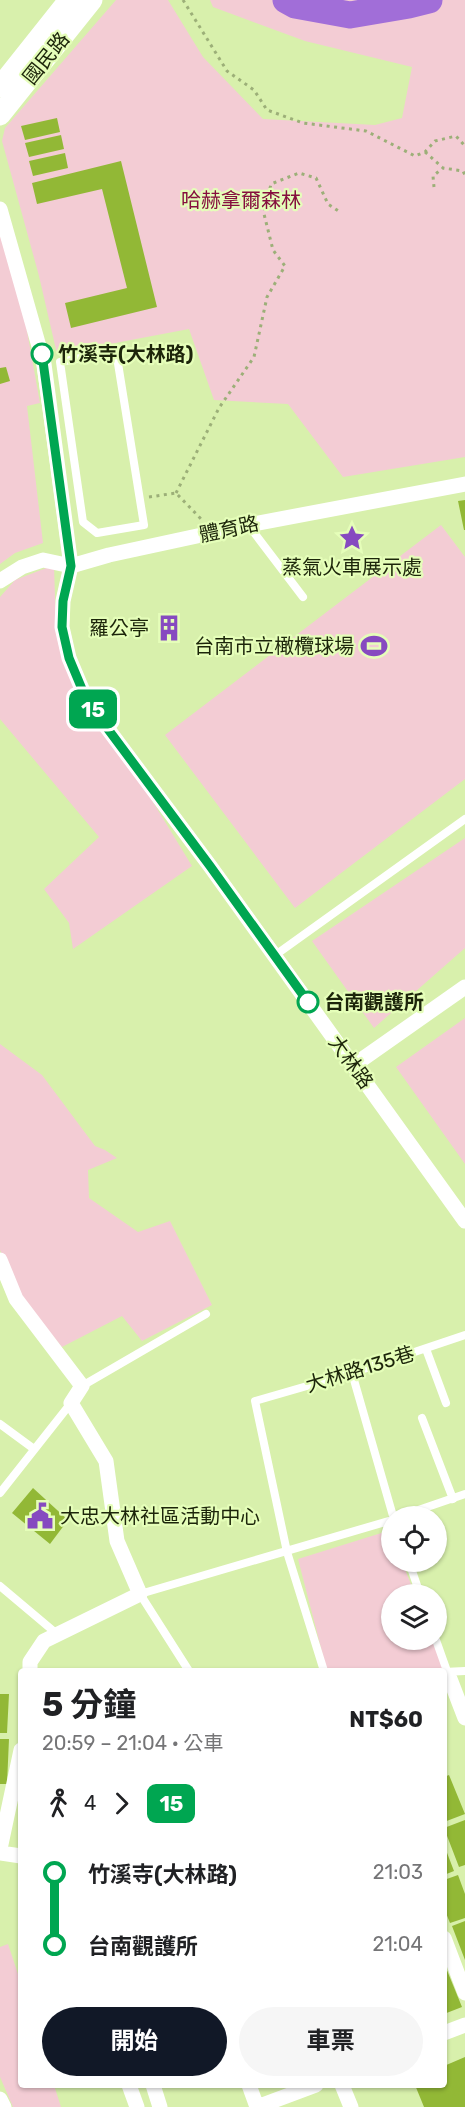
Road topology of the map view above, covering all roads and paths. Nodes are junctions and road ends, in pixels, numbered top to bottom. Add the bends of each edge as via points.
1 (69, 0) edge
2 (92, 0) edge
3 (183, 0) edge
4 (0, 87) edge
5 (0, 116) edge
6 (465, 146) edge
7 (426, 152) junction
8 (443, 168) junction
9 (465, 175) edge
10 (434, 187) dead end
11 (0, 209) edge
12 (340, 213) dead end
13 (52, 363) junction
14 (465, 484) edge
15 (176, 493) junction
16 (143, 498) dead end
17 (202, 520) dead end
18 (248, 525) junction
19 (71, 566) junction
20 (0, 581) edge
21 (303, 597) dead end
22 (465, 819) edge
23 (274, 956) junction
24 (465, 987) edge
25 (354, 1065) junction
26 (465, 1221) edge
27 (0, 1260) edge
28 (0, 1286) edge
29 (16, 1299) junction
30 (206, 1314) dead end
31 (465, 1335) edge
32 (426, 1349) junction
33 (352, 1373) junction
34 (82, 1386) junction
35 (71, 1403) junction
36 (446, 1403) dead end
37 (422, 1418) dead end
38 (0, 1424) edge
39 (34, 1449) junction
40 (0, 1494) edge
41 (465, 1494) edge
42 (453, 1498) junction
43 (389, 1506) edge
44 (430, 1506) edge
45 (381, 1522) edge
46 (287, 1552) junction
47 (0, 1586) edge
48 (140, 1594) junction
49 (57, 1634) junction
50 (439, 1650) edge
51 (30, 1668) edge
52 (187, 1668) edge
53 (323, 1668) edge
54 (444, 1668) edge
55 (465, 1671) edge
56 (447, 1675) edge
57 (447, 1677) edge
58 (465, 1718) edge
59 (18, 1765) edge
60 (18, 1849) edge
61 (0, 1852) edge
62 (18, 1855) edge
63 (447, 1946) edge
64 (465, 1993) edge
65 (465, 2025) edge
66 (447, 2032) edge
67 (130, 2088) edge
68 (154, 2088) edge
69 (250, 2088) edge
70 (308, 2088) edge
71 (343, 2088) edge
72 (0, 2099) edge
73 (4, 2107) edge
74 (137, 2107) edge
75 (160, 2107) edge
76 (257, 2107) edge
77 (351, 2107) edge

1 - 4 street, 國民路
2 - 5 street, 國民路
3 - 7 path via 227,71 254,90 267,110 303,123 366,131 415,156
6 - 7 path via 456,136 435,141
7 - 8 path
8 - 9 path via 463,171
8 - 10 path via 434,176
11 - 13 street, 大林路
12 - 15 path via 328,204 316,178 299,173 271,184 264,214 273,250 285,266 267,297 254,357 219,408
13 - 13 lane via 83,522 97,533 144,525 116,351
13 - 19 street, 大林路
14 - 18 street, 體育路
15 - 16 path
15 - 17 path
18 - 19 street, 體育路
18 - 21 lane
19 - 20 street, 體育路 via 43,560
19 - 23 street, 大林路 via 62,627 69,658 87,701
22 - 23 lane
23 - 25 street, 大林路
24 - 25 street
25 - 26 street, 大林路
27 - 29 street
28 - 29 lane
29 - 34 street
30 - 34 lane
31 - 32 lane, 大林路135巷
32 - 33 lane, 大林路135巷
32 - 36 lane
33 - 43 lane
33 - 46 lane, 大林路135巷 via 255,1401
34 - 35 street
35 - 39 lane
35 - 48 street via 106,1461 117,1541
37 - 42 lane
38 - 39 lane
39 - 40 lane
41 - 42 lane
42 - 44 lane
45 - 46 lane
46 - 48 lane
46 - 53 lane
47 - 49 lane
48 - 49 street
48 - 52 lane
49 - 51 street via 44,1641
50 - 54 lane
55 - 56 lane
57 - 58 street
59 - 61 street
60 - 61 lane
61 - 62 street
63 - 64 street
65 - 66 street
67 - 74 street
68 - 75 street
69 - 76 street
70 - 76 street
71 - 77 street
72 - 73 street

